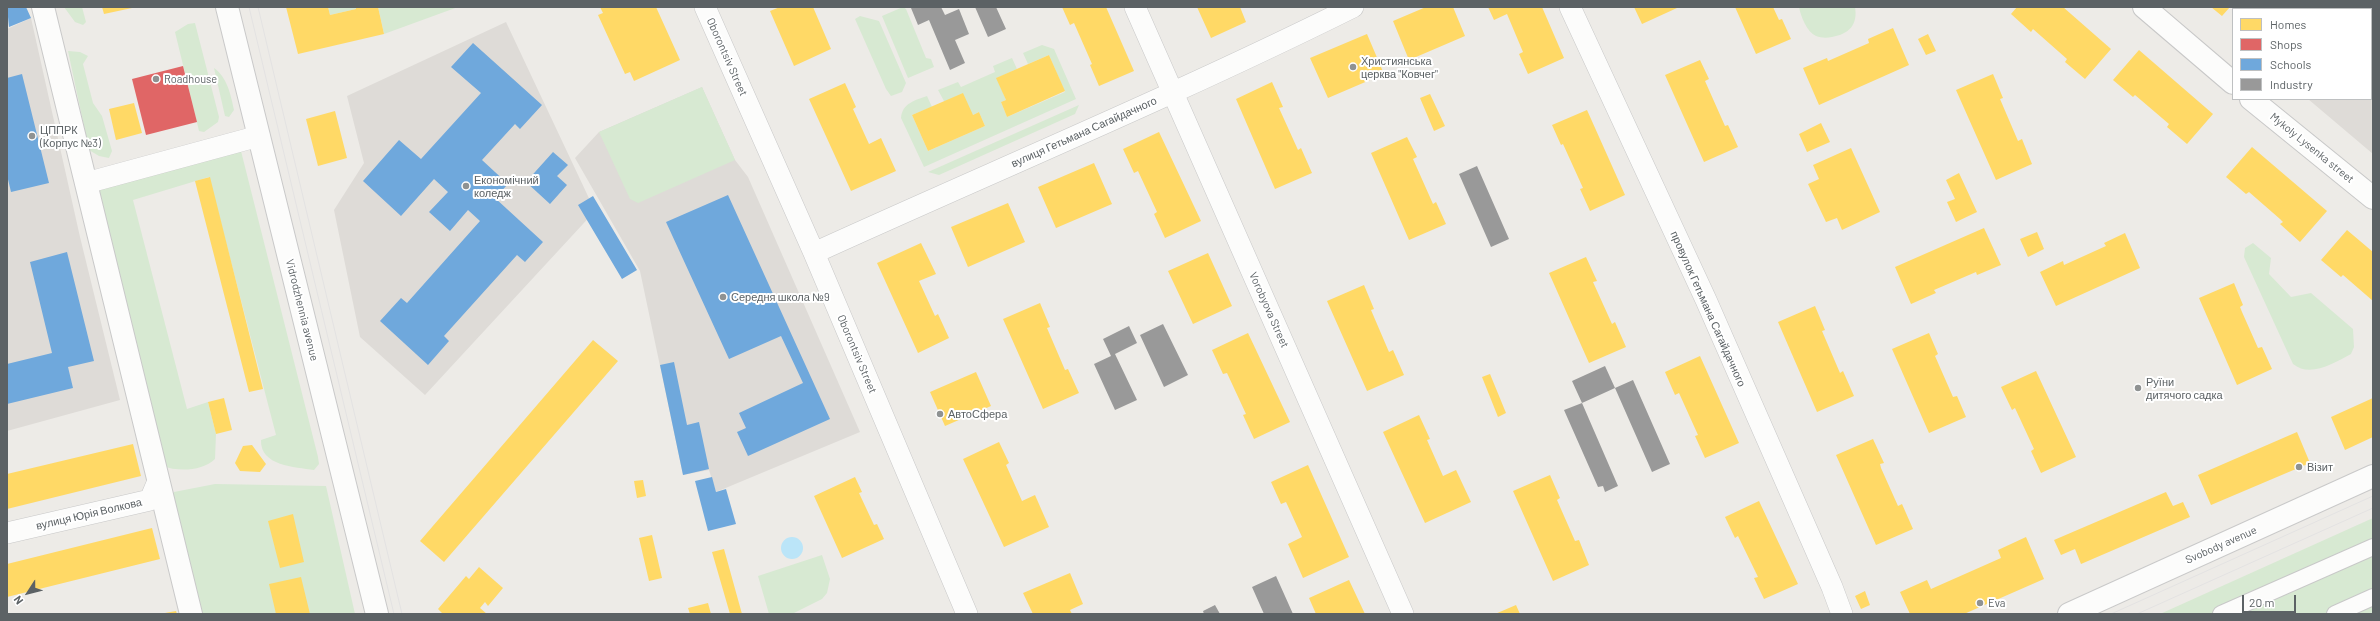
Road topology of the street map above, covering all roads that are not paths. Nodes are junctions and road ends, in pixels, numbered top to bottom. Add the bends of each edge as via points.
1 (43, 7) edge
2 (226, 7) edge
3 (704, 7) edge
4 (1135, 7) edge
5 (1353, 7) edge
6 (1570, 7) edge
7 (2144, 7) edge
8 (2232, 82) edge
9 (1172, 91) junction
10 (2252, 100) edge
11 (259, 136) junction
12 (86, 183) junction
13 (2373, 198) edge
14 (814, 253) junction
15 (2373, 476) edge
16 (158, 481) junction
17 (7, 533) edge
18 (2373, 547) edge
19 (2373, 597) edge
20 (191, 614) edge
21 (377, 614) edge
22 (967, 614) edge
23 (1403, 614) edge
24 (1842, 614) edge
25 (2069, 614) edge
26 (2221, 614) edge
27 (2335, 614) edge

1 - 12 main road
2 - 11 main road, Vidrodzhennia avenue
3 - 14 street, Oborontsiv Street
4 - 9 street, Vorobyova Street
5 - 9 street, вулиця Гетьмана Сагайдачного via 1284,42
6 - 24 street, провулок Гетьмана Сагайдачного via 1706,300
7 - 8 main road
9 - 14 street, вулиця Гетьмана Сагайдачного
9 - 23 street, Vorobyova Street
10 - 13 main road, Mykoly Lysenka street
11 - 12 street
11 - 21 main road, Vidrodzhennia avenue
12 - 16 main road
14 - 22 street, Oborontsiv Street
15 - 25 main road, Svobody avenue
16 - 17 street, вулиця Юрія Волкова via 150,500
16 - 20 main road
18 - 26 street
19 - 27 street

